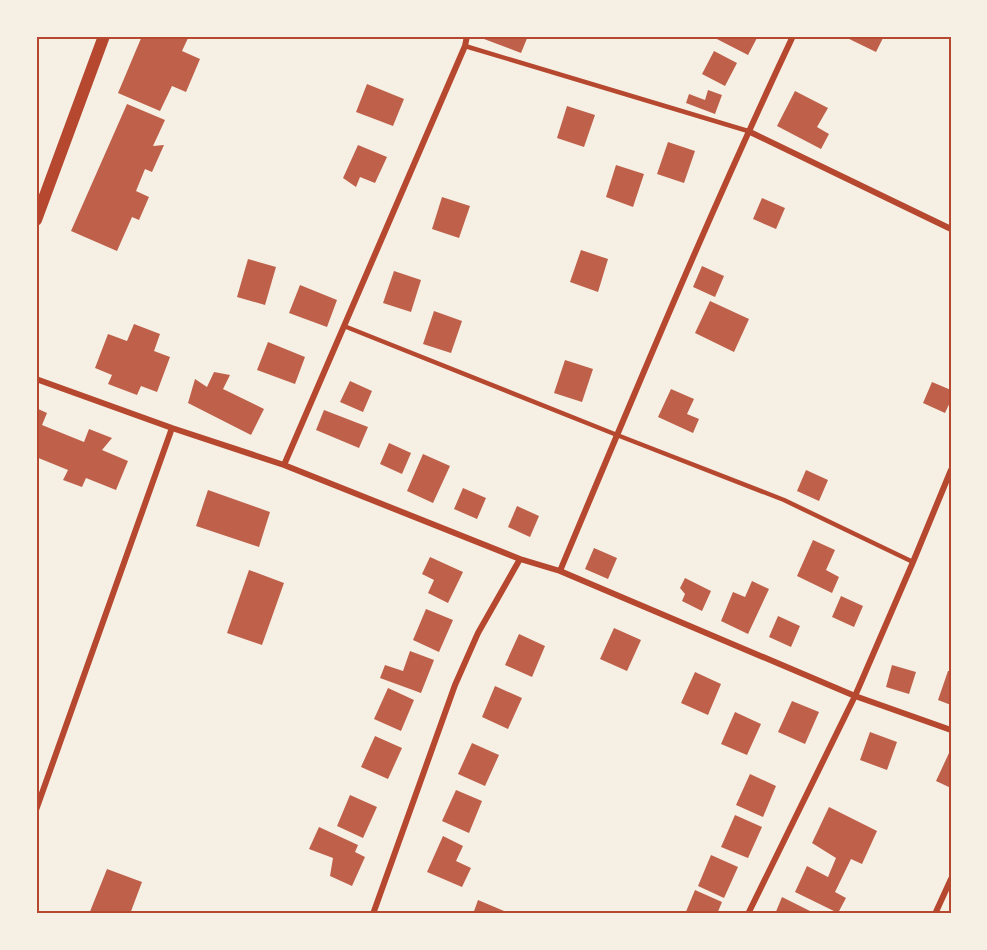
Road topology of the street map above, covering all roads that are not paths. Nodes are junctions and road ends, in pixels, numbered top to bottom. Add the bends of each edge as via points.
1 (104, 36) edge
2 (467, 36) edge
3 (793, 36) edge
4 (465, 46) junction
5 (748, 131) junction
6 (36, 220) edge
7 (951, 229) edge
8 (344, 326) junction
9 (36, 379) edge
10 (172, 428) junction
11 (617, 435) junction
12 (284, 465) junction
13 (951, 470) edge
14 (520, 559) junction
15 (913, 562) junction
16 (560, 571) junction
17 (855, 696) junction
18 (951, 730) edge
19 (36, 810) edge
20 (951, 879) edge
21 (373, 914) edge
22 (748, 914) edge
23 (935, 914) edge

1 - 6 main road
2 - 4 street
3 - 5 street
4 - 5 lane
4 - 8 street
5 - 7 street
5 - 11 street
8 - 11 lane
8 - 12 street
9 - 10 street
10 - 12 street
10 - 19 street
11 - 15 lane via 784,500
11 - 16 street
12 - 14 street
13 - 15 street
14 - 16 street
14 - 21 street via 478,633 455,685
15 - 17 street
16 - 17 street
17 - 18 street
17 - 22 street
20 - 23 street

